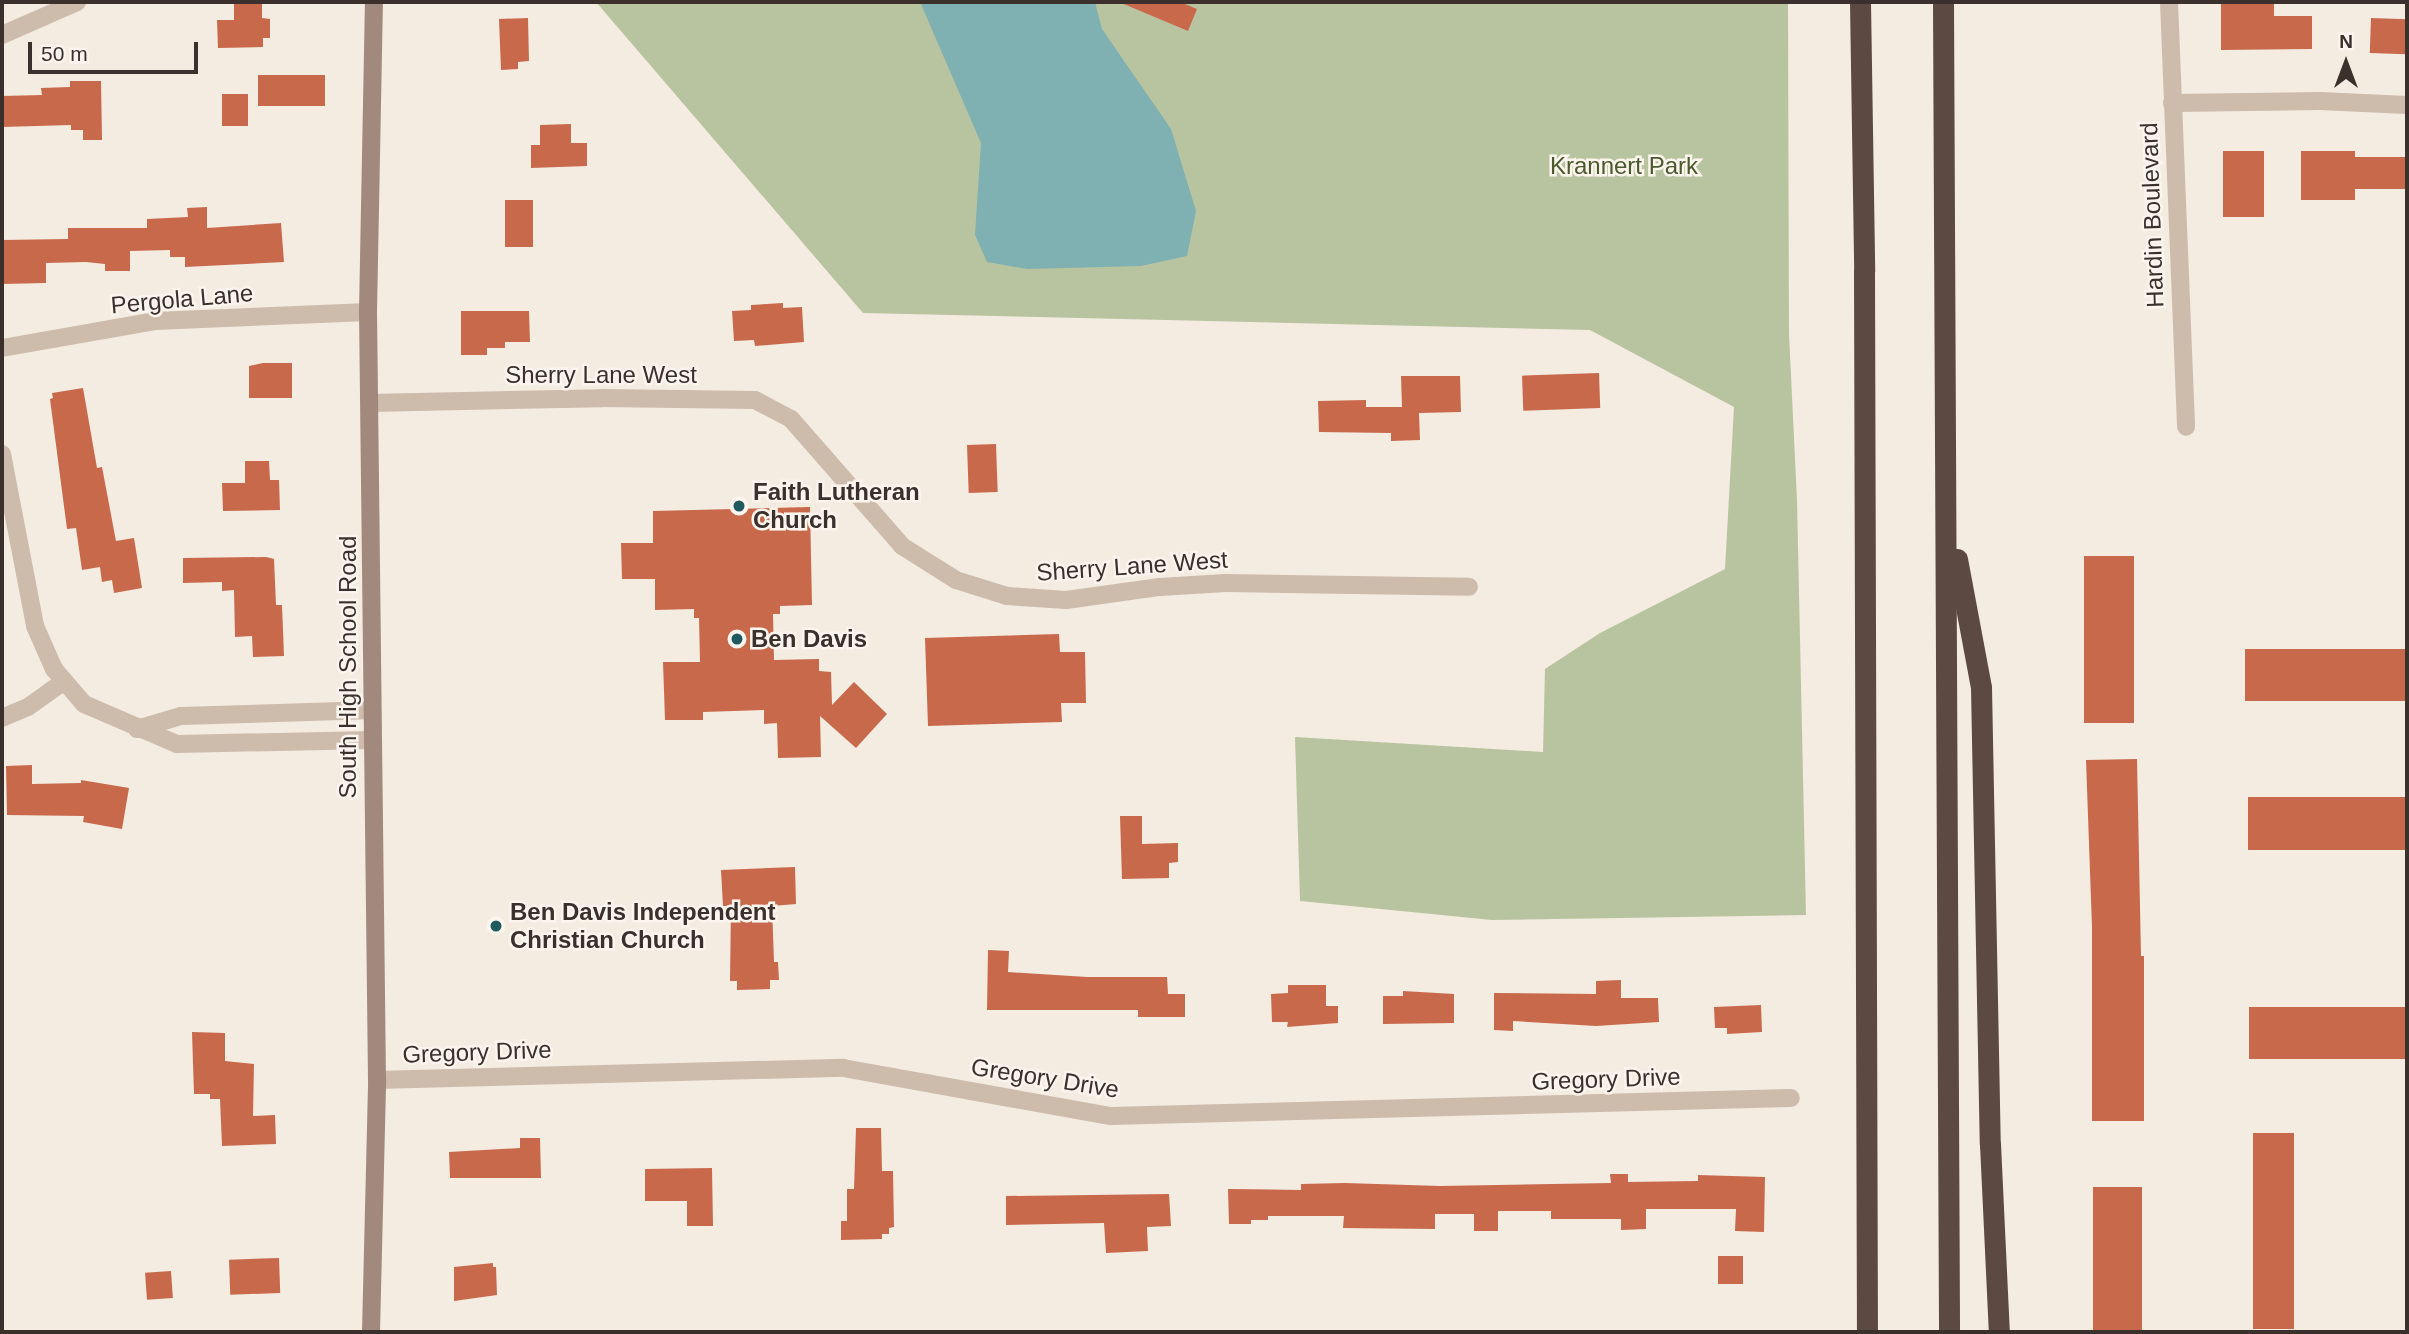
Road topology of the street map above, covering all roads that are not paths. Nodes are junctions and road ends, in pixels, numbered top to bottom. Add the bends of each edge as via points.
1 (77, 2) edge
2 (374, 2) edge
3 (1860, 2) edge
4 (1943, 2) edge
5 (2169, 2) edge
6 (2, 35) edge
7 (2172, 103) junction
8 (2407, 105) edge
9 (368, 312) junction
10 (2, 348) edge
11 (370, 403) junction
12 (2186, 427) dead end
13 (2, 454) edge
14 (1947, 506) junction
15 (1469, 587) dead end
16 (64, 682) junction
17 (372, 710) junction
18 (2, 718) edge
19 (137, 729) junction
20 (372, 740) junction
21 (377, 1080) junction
22 (1791, 1098) dead end
23 (371, 1332) edge
24 (1867, 1332) edge
25 (1949, 1332) edge
26 (1999, 1332) edge

1 - 6 street
2 - 9 street, South High School Road
3 - 24 highway
4 - 14 highway
5 - 7 street, Hardin Boulevard
7 - 8 street
7 - 12 street, Hardin Boulevard
9 - 10 street, Pergola Lane via 155,321
9 - 11 street, South High School Road
11 - 15 street, Sherry Lane West via 755,400 791,419 902,546 956,580 1007,596 1066,600 1226,583
11 - 17 street, South High School Road
13 - 16 street via 33,621 44,652
14 - 25 highway
14 - 26 highway via 1981,687 1990,1144
16 - 18 street via 28,708
16 - 19 street via 84,704
17 - 19 street via 181,716
17 - 20 street, South High School Road
19 - 20 street via 177,744
20 - 21 street, South High School Road
21 - 22 street, Gregory Drive via 843,1068 1111,1116
21 - 23 street, South High School Road

